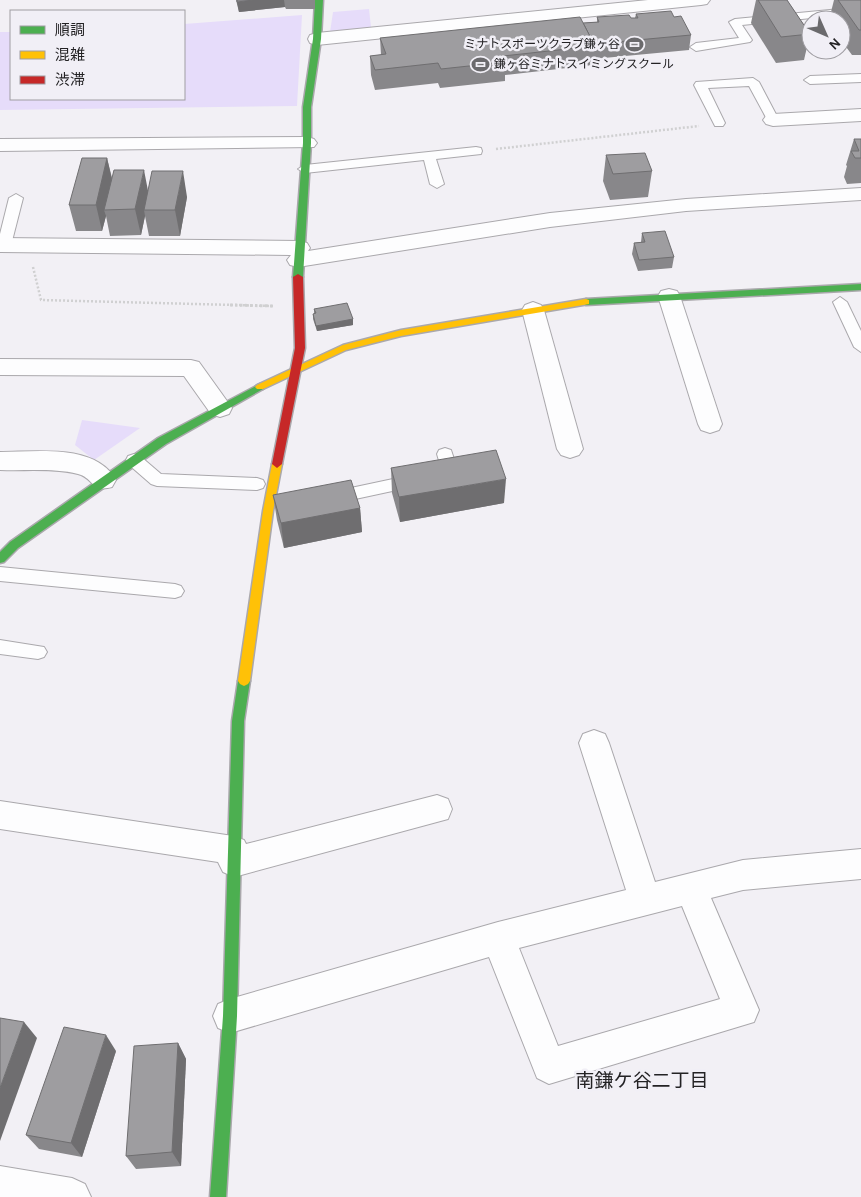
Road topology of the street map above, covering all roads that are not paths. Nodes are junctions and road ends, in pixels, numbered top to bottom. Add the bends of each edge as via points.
1 (319, 0) edge
2 (701, 0) edge
3 (861, 10) edge
4 (317, 39) junction
5 (696, 47) dead end
6 (861, 78) edge
7 (810, 80) dead end
8 (861, 115) edge
9 (773, 120) joint
10 (719, 123) road end
11 (307, 143) junction
12 (0, 144) edge
13 (476, 151) road end
14 (429, 156) junction
15 (305, 169) junction
16 (437, 184) dead end
17 (861, 194) edge
18 (16, 198) dead end
19 (2, 245) edge
20 (298, 254) junction
21 (861, 287) edge
22 (669, 296) junction
23 (840, 302) dead end
24 (533, 310) junction
25 (861, 347) edge
26 (0, 367) edge
27 (294, 370) junction
28 (220, 408) junction
29 (710, 424) dead end
30 (570, 449) dead end
31 (445, 454) dead end
32 (134, 460) junction
33 (0, 461) edge
34 (103, 480) junction
35 (257, 484) dead end
36 (314, 501) edge
37 (286, 507) edge
38 (268, 511) junction
39 (0, 559) edge
40 (0, 574) edge
41 (175, 592) dead end
42 (0, 647) edge
43 (38, 652) dead end
44 (594, 743) dead end
45 (437, 809) dead end
46 (0, 815) edge
47 (234, 856) junction
48 (861, 864) edge
49 (691, 889) junction
50 (645, 900) junction
51 (498, 938) junction
52 (230, 1016) junction
53 (0, 1185) edge
54 (72, 1197) edge
55 (218, 1197) edge

1 - 4 street
2 - 4 street
3 - 5 lane via 735,22 746,40
4 - 11 street via 307,108
6 - 7 lane
8 - 9 street
9 - 10 lane via 753,82 700,86
11 - 12 street
11 - 15 street
13 - 14 lane
14 - 15 lane
14 - 16 lane
15 - 20 street
17 - 20 street via 686,205
18 - 19 lane
19 - 20 street
20 - 27 street via 300,348
21 - 22 street
22 - 24 street via 600,300
22 - 29 street
23 - 25 lane
24 - 27 street via 401,333 342,348
24 - 30 street
26 - 28 street via 191,368
27 - 28 street
27 - 38 street
28 - 32 street
31 - 36 lane via 449,468 416,474 397,484
32 - 34 street
32 - 35 lane via 157,480
33 - 34 street via 67,462 91,468
34 - 39 street
37 - 38 lane
38 - 47 street via 238,721
40 - 41 lane
42 - 43 lane
44 - 50 street
45 - 47 street
46 - 47 street
47 - 52 street
48 - 49 street via 743,875
49 - 50 street
49 - 51 street via 742,1010 549,1066
50 - 51 street
51 - 52 street
52 - 55 street
53 - 54 street

